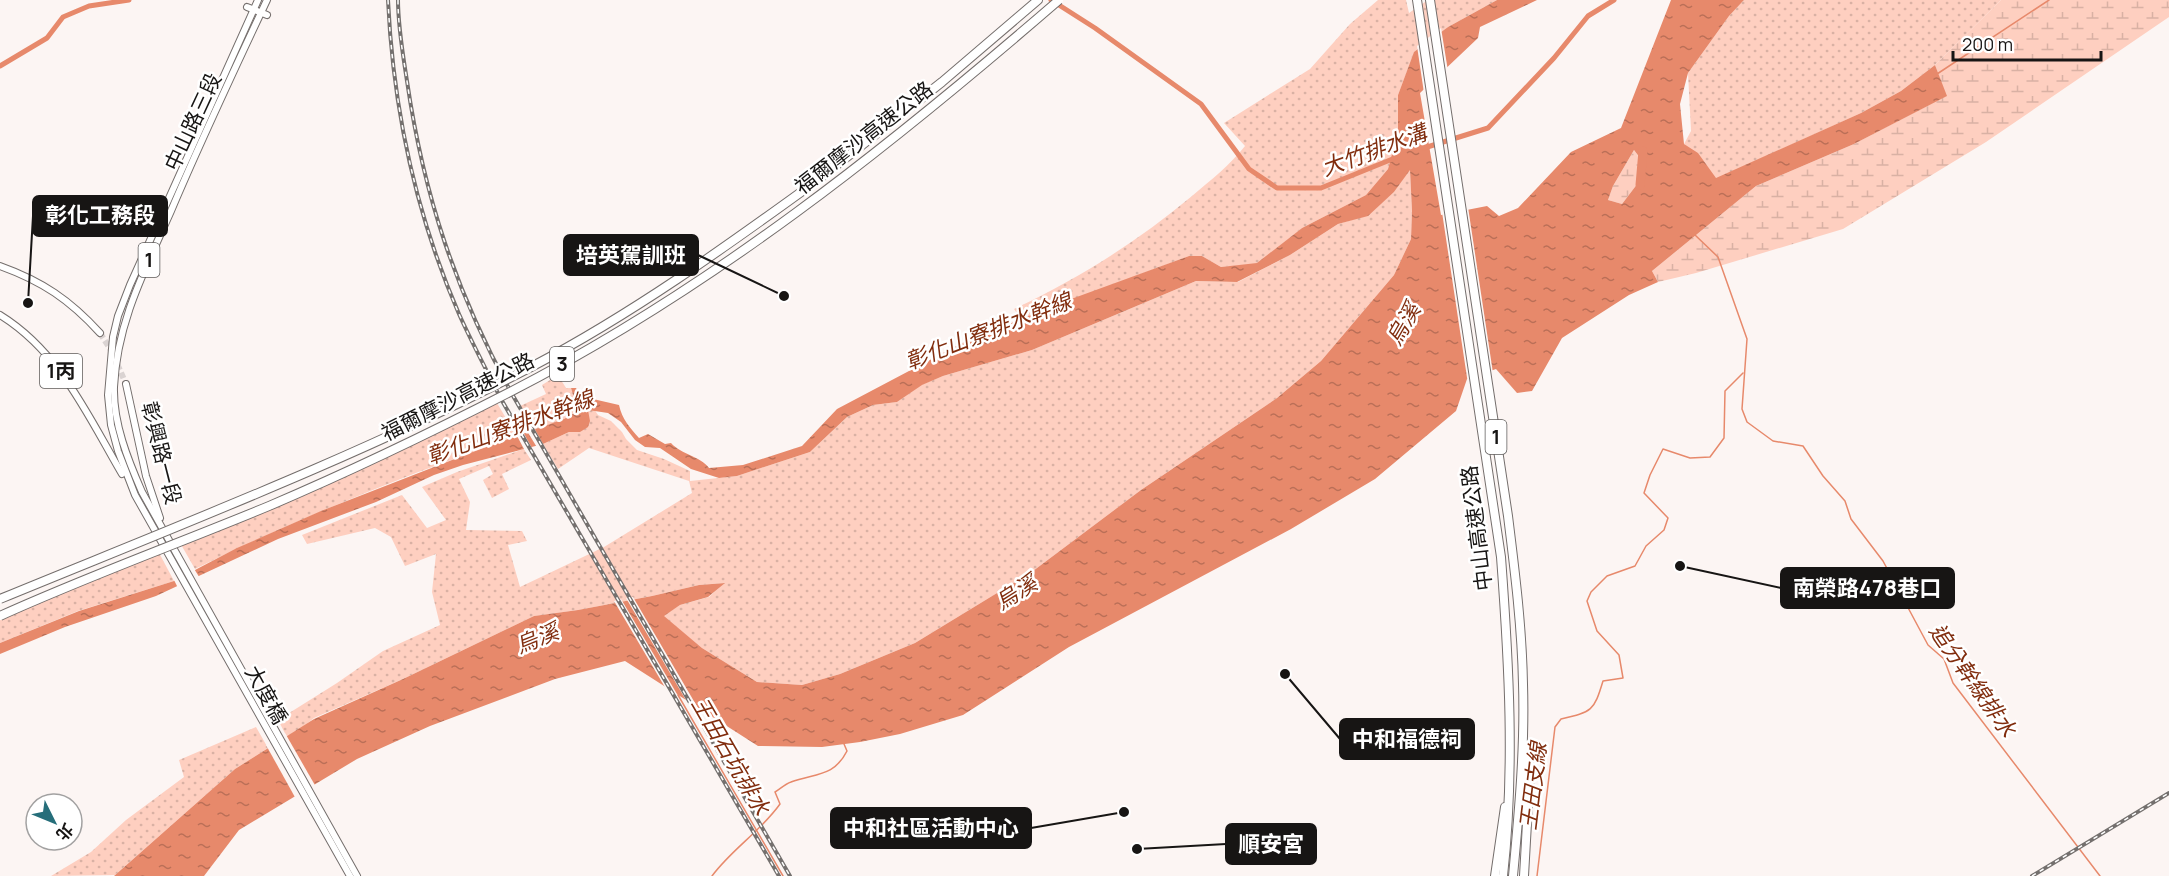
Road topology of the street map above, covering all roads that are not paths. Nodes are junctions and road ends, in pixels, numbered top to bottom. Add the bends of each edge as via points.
1 (258, 0) edge
2 (267, 0) edge
3 (1038, 0) edge
4 (1059, 0) edge
5 (1417, 0) edge
6 (1430, 0) edge
7 (257, 11) junction
8 (0, 266) edge
9 (0, 315) edge
10 (100, 333) tunnel mouth
11 (126, 384) tunnel mouth
12 (135, 495) junction
13 (164, 530) junction
14 (0, 599) edge
15 (0, 616) edge
16 (1523, 735) junction
17 (1510, 791) junction
18 (350, 876) edge
19 (357, 876) edge
20 (1495, 876) edge
21 (1503, 876) edge
22 (1513, 876) edge
23 (1524, 876) edge

1 - 7 main road, 中山路三段 / 1
2 - 7 main road, 中山路三段 / 1
3 - 14 highway, 福爾摩沙高速公路 / 3, bridge via 815,183 687,273 563,349 359,451
4 - 15 highway, 福爾摩沙高速公路 / 3, bridge via 919,119 783,223 597,344 513,391 311,488
5 - 17 highway, 中山高速公路 / 1 via 1499,546 1510,697
6 - 16 highway, 中山高速公路 / 1 via 1511,538 1520,624
7 - 12 main road, 中山路三段 / 1 via 186,159 112,337 108,395 111,425
7 - 13 main road, 中山路三段 / 1 via 141,276 122,330 114,390 120,430 129,464
8 - 10 main road, 1丙 via 50,288
9 - 12 main road, 彰興路一段 / 1丙 via 47,354 66,378
11 - 13 main road, 彰興路一段
12 - 18 main road, 大度橋 / 1, bridge
13 - 19 main road, 大度橋 / 1, bridge
16 - 22 highway, 中山高速公路 / 1
16 - 23 highway, 中山高速公路 / 1 via 1530,770
17 - 20 highway
17 - 21 highway, 中山高速公路 / 1

